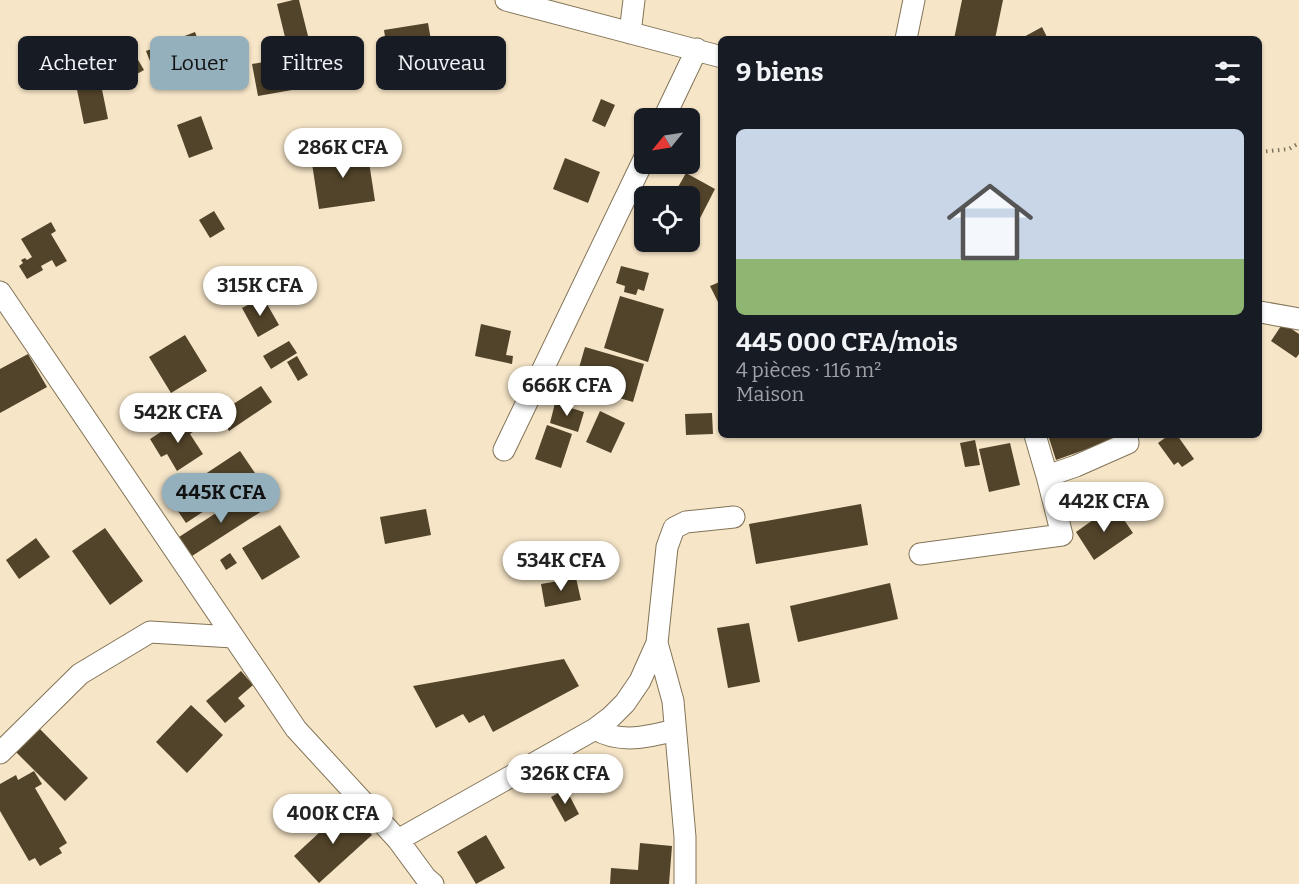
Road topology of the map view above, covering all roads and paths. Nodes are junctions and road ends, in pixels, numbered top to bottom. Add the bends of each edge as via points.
1 (506, 0) edge
2 (634, 0) edge
3 (914, 0) edge
4 (630, 33) junction
5 (907, 36) edge
6 (697, 49) junction
7 (718, 56) edge
8 (669, 108) edge
9 (1299, 143) edge
10 (1262, 152) edge
11 (637, 174) edge
12 (0, 292) edge
13 (1262, 312) edge
14 (1299, 319) edge
15 (1036, 438) edge
16 (1127, 438) edge
17 (504, 450) dead end
18 (1047, 476) junction
19 (734, 517) dead end
20 (920, 554) dead end
21 (233, 637) junction
22 (657, 644) junction
23 (595, 729) junction
24 (675, 729) junction
25 (0, 753) edge
26 (398, 840) junction
27 (433, 884) edge
28 (685, 884) edge

1 - 4 street
2 - 4 street
3 - 5 street
4 - 6 street
6 - 7 street
6 - 8 street
9 - 10 path via 1289,149
11 - 17 street
12 - 21 street
13 - 14 street
15 - 18 street
16 - 18 street via 1128,443
18 - 20 street via 1062,535
19 - 22 street via 686,522 674,528 668,547
21 - 25 street via 150,632 80,674
21 - 26 street via 296,729
22 - 23 street via 625,703
22 - 24 street via 673,701
23 - 24 street via 621,738
23 - 26 street
24 - 28 street via 685,837
26 - 27 street

